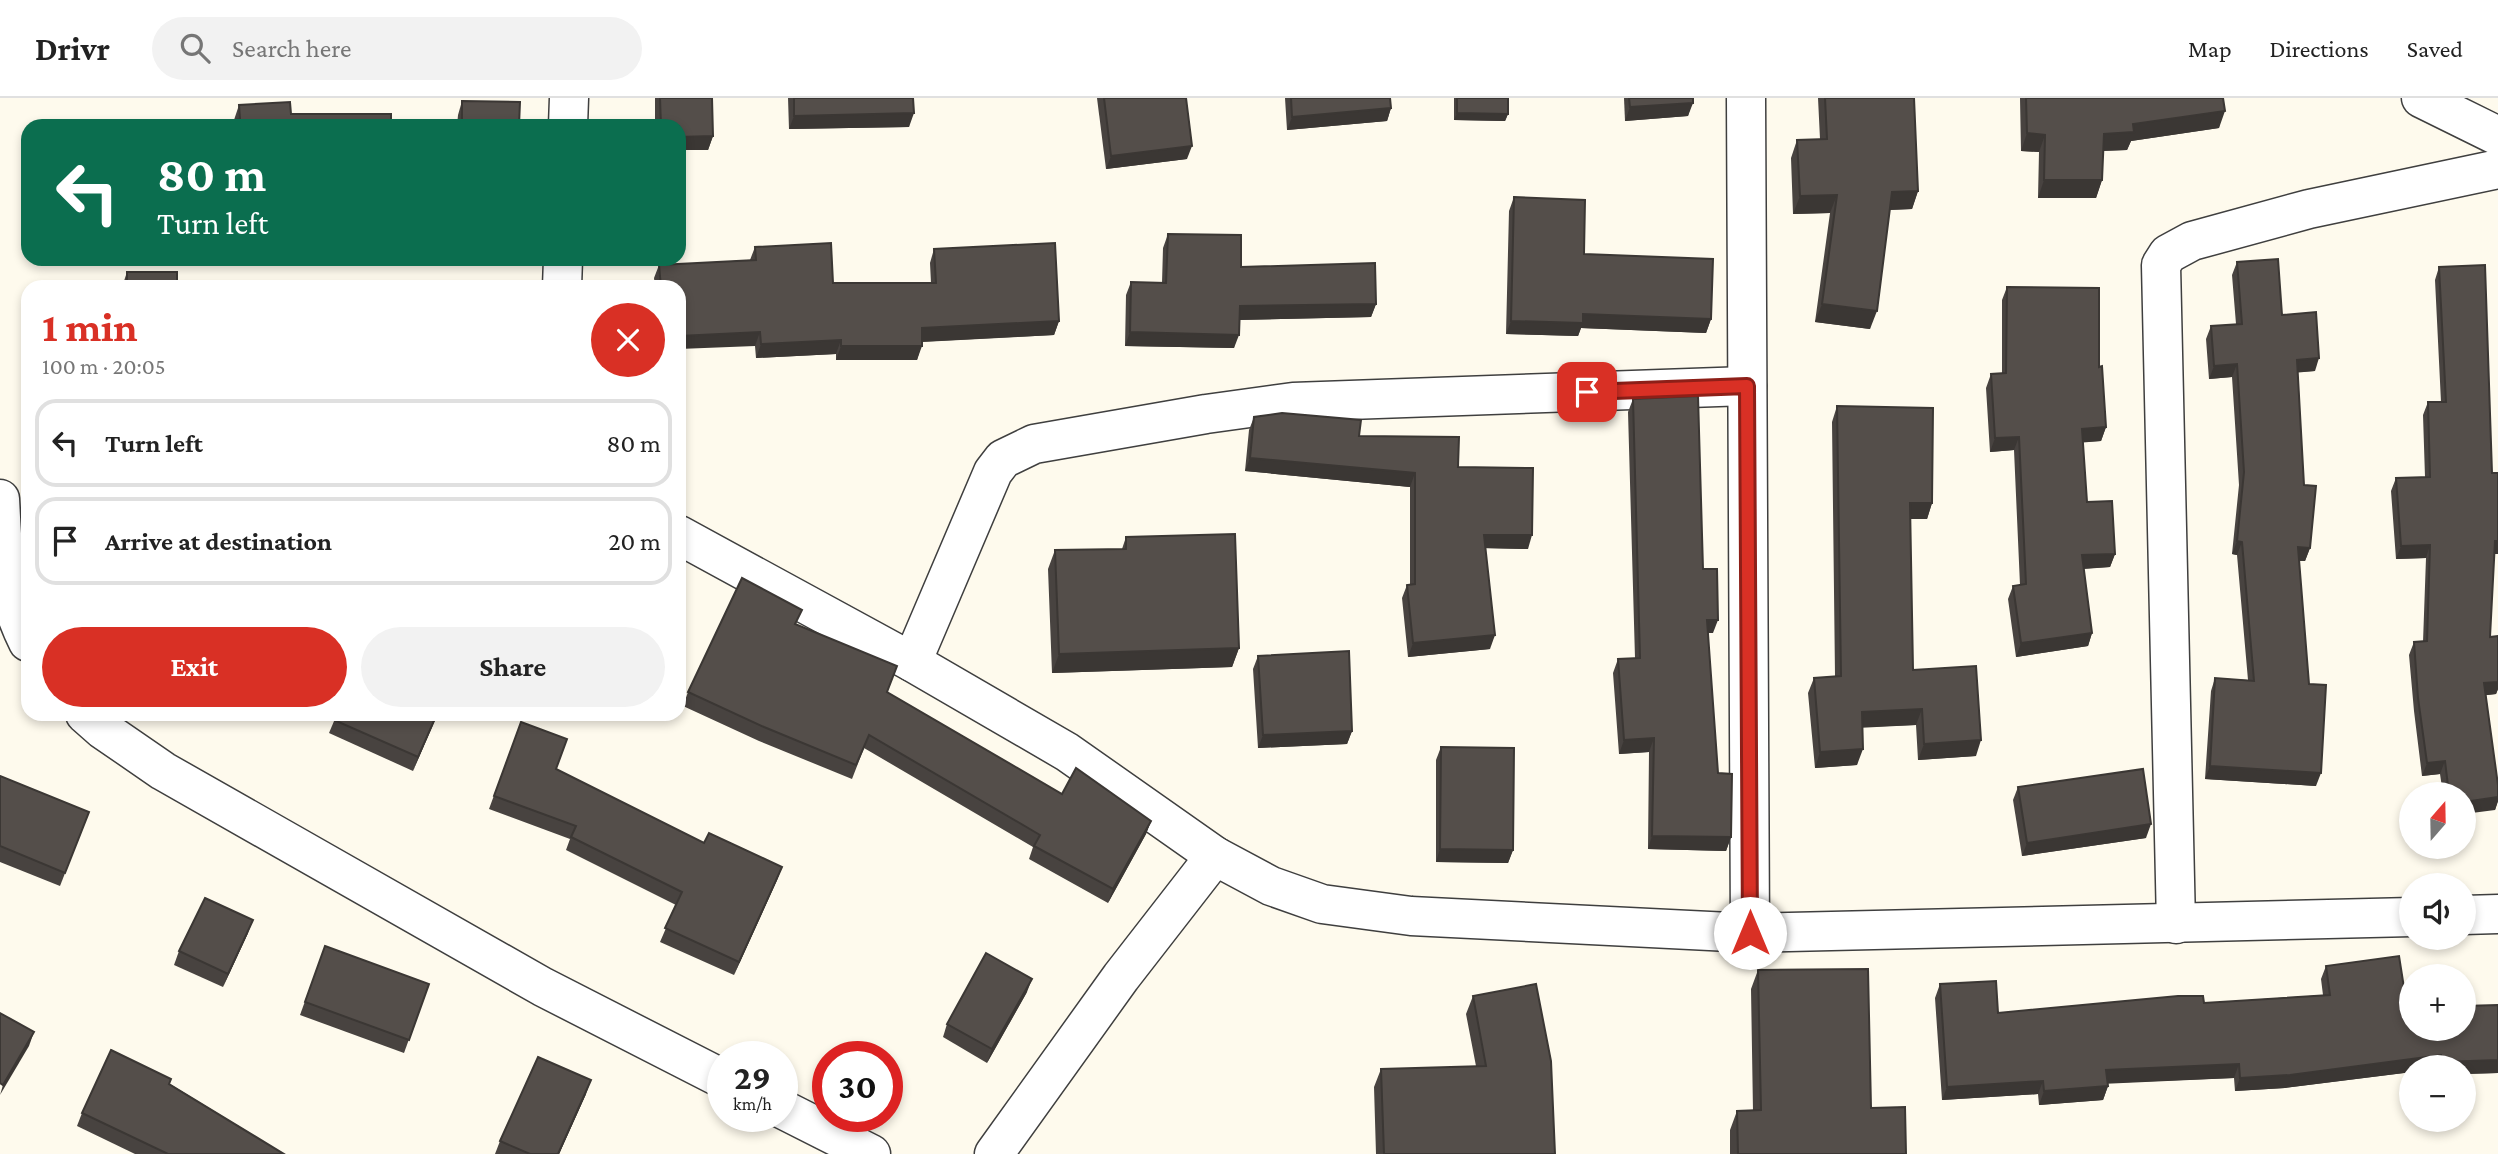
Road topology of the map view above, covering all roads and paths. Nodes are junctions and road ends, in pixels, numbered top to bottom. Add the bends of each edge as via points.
1 (569, 98) edge
2 (1746, 98) edge
3 (2421, 98) edge
4 (568, 119) edge
5 (2498, 136) edge
6 (2498, 169) edge
7 (1747, 386) junction
8 (0, 499) edge
9 (686, 539) edge
10 (21, 628) edge
11 (912, 662) junction
12 (94, 721) edge
13 (1215, 856) junction
14 (2498, 914) edge
15 (2476, 915) edge
16 (2399, 917) edge
17 (2176, 924) junction
18 (1750, 933) junction
19 (707, 1071) edge
20 (798, 1117) edge
21 (871, 1154) edge
22 (995, 1154) edge

1 - 4 street
2 - 7 street
3 - 5 street
6 - 17 street via 2309,209 2192,241 2168,254 2161,265
7 - 11 street via 1293,402 1034,444 1003,459 993,472
7 - 18 street
8 - 10 street via 5,575
9 - 11 street
11 - 13 street via 1067,752
12 - 19 street via 175,778 543,987
13 - 18 street via 1271,886 1322,904 1411,916
13 - 22 street via 1121,977
14 - 15 street
16 - 17 street
17 - 18 street
20 - 21 street

